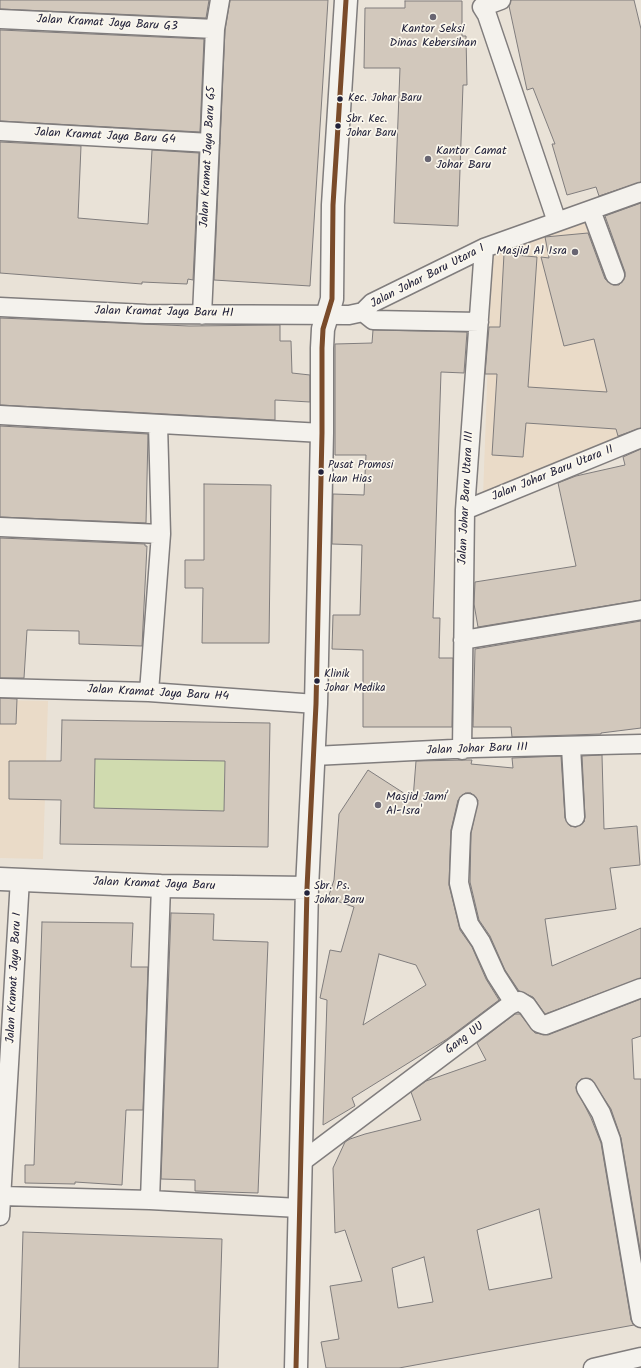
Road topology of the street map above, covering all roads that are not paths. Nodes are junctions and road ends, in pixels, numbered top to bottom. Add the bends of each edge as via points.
1 (220, 0) edge
2 (346, 0) edge
3 (501, 0) edge
4 (480, 4) edge
5 (0, 19) edge
6 (215, 29) junction
7 (0, 131) edge
8 (210, 142) junction
9 (641, 192) edge
10 (591, 210) junction
11 (557, 222) junction
12 (484, 248) junction
13 (615, 274) dead end
14 (0, 307) edge
15 (363, 312) junction
16 (202, 315) junction
17 (327, 316) junction
18 (479, 322) junction
19 (0, 415) edge
20 (158, 424) junction
21 (322, 433) junction
22 (641, 438) edge
23 (465, 510) junction
24 (0, 527) edge
25 (161, 534) junction
26 (641, 610) edge
27 (462, 640) junction
28 (0, 688) edge
29 (150, 692) junction
30 (316, 704) junction
31 (641, 744) edge
32 (571, 747) junction
33 (462, 750) junction
34 (314, 756) junction
35 (468, 803) dead end
36 (575, 817) dead end
37 (10, 879) edge
38 (161, 886) junction
39 (307, 888) junction
40 (641, 988) edge
41 (514, 1003) junction
42 (586, 1088) dead end
43 (300, 1163) junction
44 (2, 1196) junction
45 (150, 1200) junction
46 (299, 1208) junction
47 (0, 1216) edge
48 (641, 1318) edge
49 (641, 1357) edge
50 (296, 1368) edge
51 (593, 1368) edge

1 - 6 street, Jalan Kramat Jaya Baru G5
2 - 17 street via 333,205 332,299
3 - 4 street
4 - 11 street via 487,16
5 - 6 street, Jalan Kramat Jaya Baru G3
6 - 8 street, Jalan Kramat Jaya Baru G5
7 - 8 street, Jalan Kramat Jaya Baru G4
8 - 16 street, Jalan Kramat Jaya Baru G5
9 - 10 street, Jalan Johar Baru Utara I
10 - 11 street, Jalan Johar Baru Utara I
10 - 13 street
11 - 12 street, Jalan Johar Baru Utara I
12 - 15 street, Jalan Johar Baru Utara I via 372,302
12 - 18 street, Jalan Johar Baru Utara III
14 - 16 street, Jalan Kramat Jaya Baru H1
15 - 17 street, Jalan Johar Baru Utara I
15 - 18 street via 373,320
16 - 17 street, Jalan Kramat Jaya Baru H1
17 - 21 street via 323,329
18 - 23 street, Jalan Johar Baru Utara III
19 - 20 street
20 - 21 street
20 - 25 street
21 - 30 street
22 - 23 street, Jalan Johar Baru Utara II
23 - 27 street, Jalan Johar Baru Utara III
24 - 25 street
25 - 29 street
26 - 27 street
27 - 33 street, Jalan Johar Baru Utara III
28 - 29 street, Jalan Kramat Jaya Baru H4
29 - 30 street, Jalan Kramat Jaya Baru H4
30 - 34 street
31 - 32 street, Jalan Johar Baru III
32 - 33 street, Jalan Johar Baru III
32 - 36 street
33 - 34 street, Jalan Johar Baru III
34 - 39 street
35 - 41 street via 461,832 460,884 469,924
37 - 38 street, Jalan Kramat Jaya Baru
37 - 44 street, Jalan Kramat Jaya Baru I
38 - 39 street, Jalan Kramat Jaya Baru
38 - 45 street
39 - 43 street
40 - 41 street via 545,1025 539,1023 527,1006 519,1001
41 - 43 street, Gang UU
42 - 48 street via 601,1113 611,1140
43 - 46 street
44 - 45 street
44 - 47 street, Jalan Kramat Jaya Baru I
45 - 46 street
46 - 50 street
49 - 51 street

